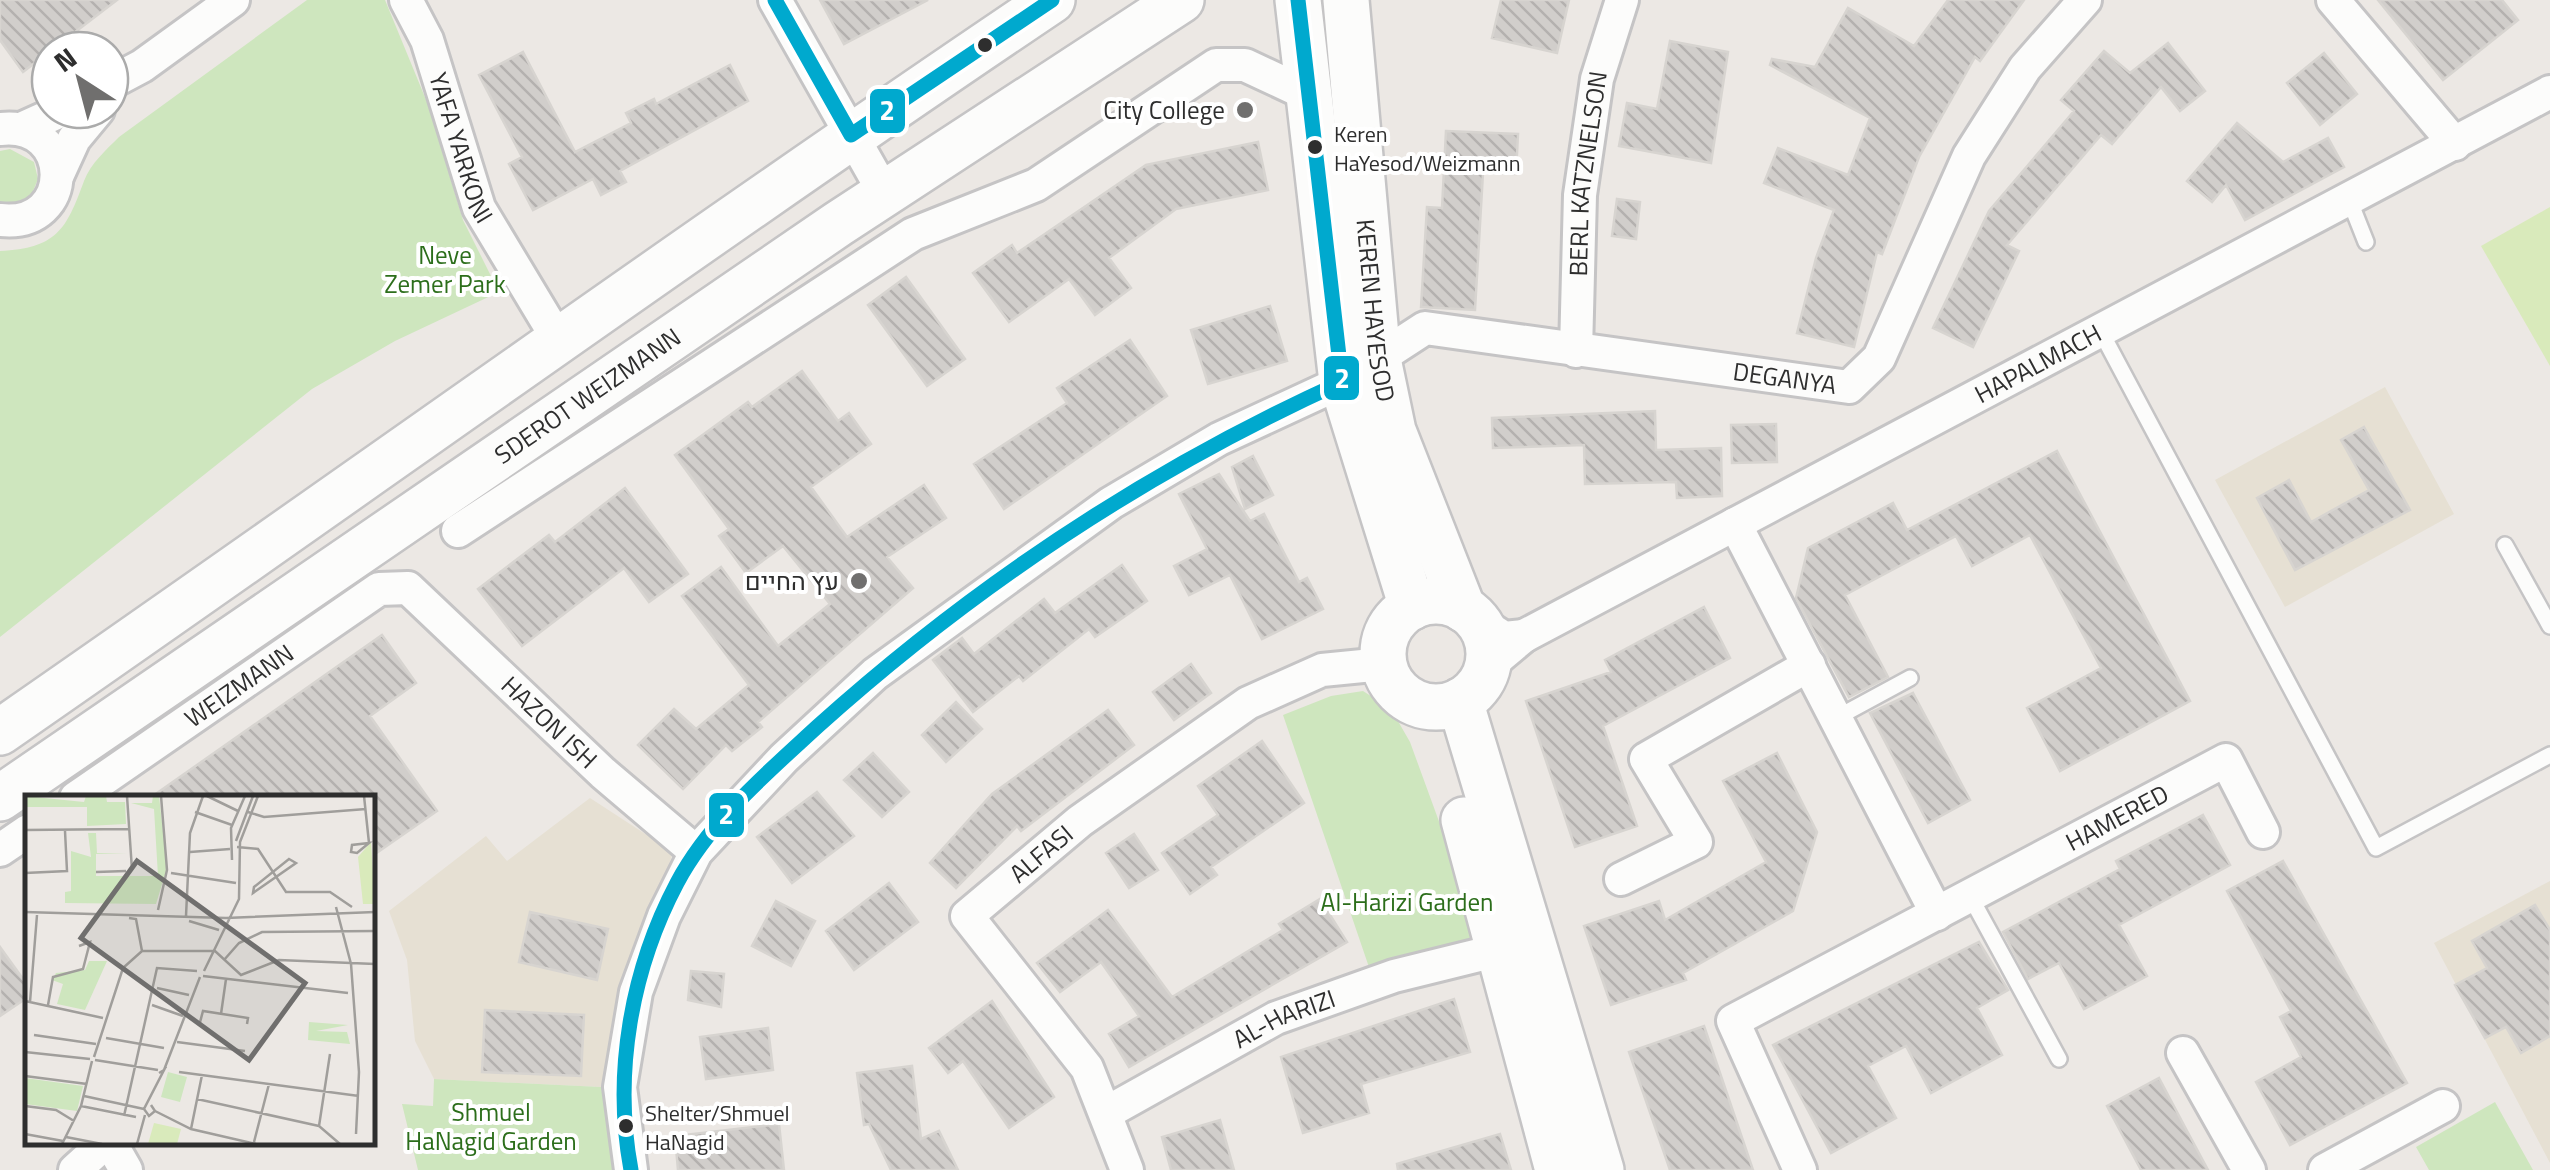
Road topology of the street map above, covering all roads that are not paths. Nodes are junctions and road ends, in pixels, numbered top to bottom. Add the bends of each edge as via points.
1 (233, 0) edge
2 (406, 0) edge
3 (775, 0) edge
4 (1052, 0) edge
5 (1262, 0) edge
6 (1622, 0) edge
7 (2084, 0) edge
8 (2333, 0) edge
9 (1178, 5) edge
10 (1349, 7) edge
11 (1299, 12) edge
12 (142, 66) junction
13 (130, 72) edge
14 (130, 78) edge
15 (2550, 92) edge
16 (1307, 94) junction
17 (9, 125) edge
18 (81, 130) edge
19 (852, 135) junction
20 (2455, 144) junction
21 (58, 174) junction
22 (885, 194) junction
23 (2350, 198) junction
24 (0, 220) edge
25 (2366, 242) dead end
26 (2100, 330) junction
27 (559, 341) junction
28 (1576, 351) junction
29 (1360, 371) junction
30 (1735, 524) junction
31 (458, 531) dead end
32 (2505, 545) dead end
33 (408, 588) joint
34 (1412, 607) junction
35 (1469, 615) junction
36 (2550, 626) edge
37 (1524, 636) junction
38 (1384, 664) junction
39 (1810, 664) junction
40 (1910, 678) dead end
41 (1460, 692) junction
42 (1838, 717) junction
43 (0, 732) edge
44 (2550, 755) edge
45 (80, 795) edge
46 (0, 798) edge
47 (2264, 832) dead end
48 (25, 833) edge
49 (0, 850) edge
50 (696, 852) junction
51 (1621, 879) dead end
52 (1970, 896) junction
53 (1937, 914) junction
54 (1478, 955) dead end
55 (2183, 1053) dead end
56 (2059, 1059) dead end
57 (2442, 1106) dead end
58 (1106, 1113) junction
59 (104, 1145) edge
60 (110, 1145) edge
61 (75, 1170) edge
62 (126, 1170) edge
63 (631, 1170) edge
64 (1127, 1170) edge
65 (1558, 1170) edge
66 (1601, 1170) edge
67 (1800, 1170) edge
68 (2249, 1170) edge
69 (2325, 1170) edge

1 - 12 street
2 - 27 street, YAFA YARKONI via 427,40 479,208
3 - 19 street
4 - 19 main road
5 - 11 main road
6 - 28 street, BERL KATZNELSON via 1597,79 1580,195
7 - 28 street, DEGANYA via 2025,68 1969,156 1879,358 1849,387
8 - 20 street
9 - 22 main road, SDEROT WEIZMANN
10 - 29 main road, KEREN HAYESOD
11 - 16 main road, KEREN HAYESOD
12 - 13 street
12 - 14 street
15 - 20 street, HAPALMACH
16 - 29 main road, KEREN HAYESOD
16 - 31 street via 1245,65 1216,65 1036,185 913,234
17 - 21 street via 47,145
18 - 21 street
19 - 22 street
19 - 27 main road
20 - 23 street, HAPALMACH
21 - 24 street via 39,212
22 - 46 main road, SDEROT WEIZMANN
23 - 25 lane
23 - 26 street, HAPALMACH
26 - 30 street, HAPALMACH
26 - 44 lane via 2376,848
27 - 43 main road
28 - 29 street, DEGANYA via 1425,328
29 - 34 main road, KEREN HAYESOD
29 - 35 main road, KEREN HAYESOD via 1393,431
29 - 50 street, DEGANYA via 1111,503 959,610 875,674
30 - 37 street, HAPALMACH
30 - 39 street
32 - 36 lane
33 - 45 street, WEIZMANN via 379,589
33 - 50 street, HAZON ISH via 602,773
34 - 35 main road via 1429,602
34 - 38 main road via 1388,631
35 - 37 street via 1504,638
35 - 41 main road via 1488,650
37 - 41 street, HAPALMACH
38 - 41 main road via 1396,690 1420,705
38 - 58 street, ALFASI via 1322,670 1248,703 1080,821 967,916 1086,1068
39 - 42 street
39 - 51 street via 1646,759 1696,842
40 - 42 lane
41 - 65 main road
41 - 66 main road
42 - 53 street
47 - 52 street, HAMERED via 2226,760
48 - 49 street
50 - 63 street, DEGANYA via 636,992 620,1087
52 - 53 street, HAMERED
52 - 56 lane
53 - 67 street, HAMERED via 1733,1021
54 - 58 street, AL-HARIZI via 1276,1018
55 - 68 street
57 - 69 street
58 - 64 street, ALFASI
59 - 61 street
60 - 62 street

